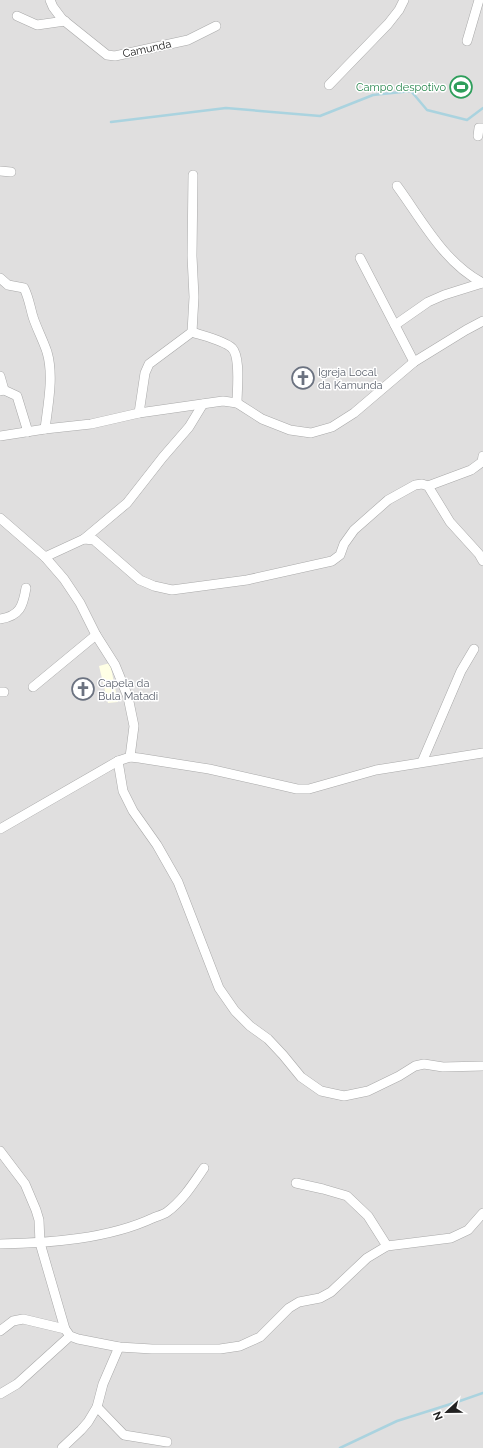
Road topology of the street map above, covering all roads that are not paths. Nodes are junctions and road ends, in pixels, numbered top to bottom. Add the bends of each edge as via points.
1 (50, 0) edge
2 (404, 0) edge
3 (479, 0) edge
4 (17, 16) dead end
5 (65, 22) junction
6 (216, 26) dead end
7 (467, 41) dead end
8 (328, 85) dead end
9 (0, 171) edge
10 (11, 172) dead end
11 (193, 175) dead end
12 (397, 186) dead end
13 (360, 258) dead end
14 (0, 278) edge
15 (482, 283) edge
16 (483, 321) edge
17 (395, 324) junction
18 (192, 332) junction
19 (414, 362) junction
20 (0, 376) edge
21 (2, 390) edge
22 (237, 403) junction
23 (203, 404) junction
24 (139, 413) junction
25 (45, 429) junction
26 (28, 432) junction
27 (0, 436) edge
28 (483, 456) edge
29 (428, 486) junction
30 (0, 518) edge
31 (84, 539) junction
32 (45, 557) junction
33 (483, 561) edge
34 (26, 588) dead end
35 (0, 619) edge
36 (96, 635) junction
37 (474, 649) dead end
38 (33, 687) dead end
39 (483, 753) edge
40 (130, 757) junction
41 (118, 762) junction
42 (422, 762) junction
43 (0, 829) edge
44 (483, 1066) edge
45 (0, 1152) edge
46 (204, 1168) dead end
47 (296, 1183) dead end
48 (483, 1213) edge
49 (40, 1243) junction
50 (0, 1244) edge
51 (387, 1246) junction
52 (0, 1331) edge
53 (67, 1332) junction
54 (119, 1347) junction
55 (0, 1394) edge
56 (97, 1407) junction
57 (167, 1442) dead end
58 (62, 1448) edge

1 - 5 street, Camunda
2 - 8 street via 388,24
3 - 7 street
4 - 5 street via 37,25
5 - 6 street, Camunda via 107,55 115,56 188,40
9 - 10 street
11 - 18 street
12 - 15 street via 451,260
13 - 17 street
14 - 25 street via 8,285 24,288 47,352 50,388
15 - 17 street via 428,302
16 - 19 street
17 - 19 street
18 - 22 street via 226,345 237,355
18 - 24 street via 149,364 145,373
19 - 22 street via 354,413 332,427 311,433 290,430 262,419
20 - 21 street
21 - 26 street via 17,396
22 - 23 street via 222,401
23 - 24 street
23 - 31 street via 127,504
24 - 25 street via 91,424
25 - 26 street
26 - 27 street
28 - 29 street via 482,462 471,470
29 - 31 street via 415,485 388,500 354,530 340,555 332,561 247,580 172,590 154,586 140,580 94,540
29 - 33 street via 450,522
30 - 32 street
31 - 32 street
32 - 36 street via 80,603
34 - 35 street via 24,603 16,614
36 - 38 street
36 - 40 street via 115,665 128,697 134,726
37 - 42 street via 461,672
39 - 42 street
40 - 41 street
40 - 42 street via 209,769 297,789 309,789 376,770
41 - 43 street
41 - 44 street via 123,791 178,882 219,988 235,1011 268,1039 301,1077 321,1091 344,1096 368,1091 415,1066 424,1064 443,1067
45 - 49 street via 25,1184 39,1220
46 - 49 street via 187,1193 166,1212 152,1219 98,1235
47 - 51 street via 347,1196 368,1216
48 - 51 street via 468,1230 451,1238
49 - 50 street
49 - 53 street
51 - 54 street via 367,1258 331,1292 320,1298 299,1302 289,1308 260,1337 240,1346 220,1349
52 - 53 street via 13,1321 23,1319
53 - 54 street via 78,1339
53 - 55 street via 17,1384
54 - 56 street via 103,1384
56 - 57 street via 124,1435
56 - 58 street via 84,1426

